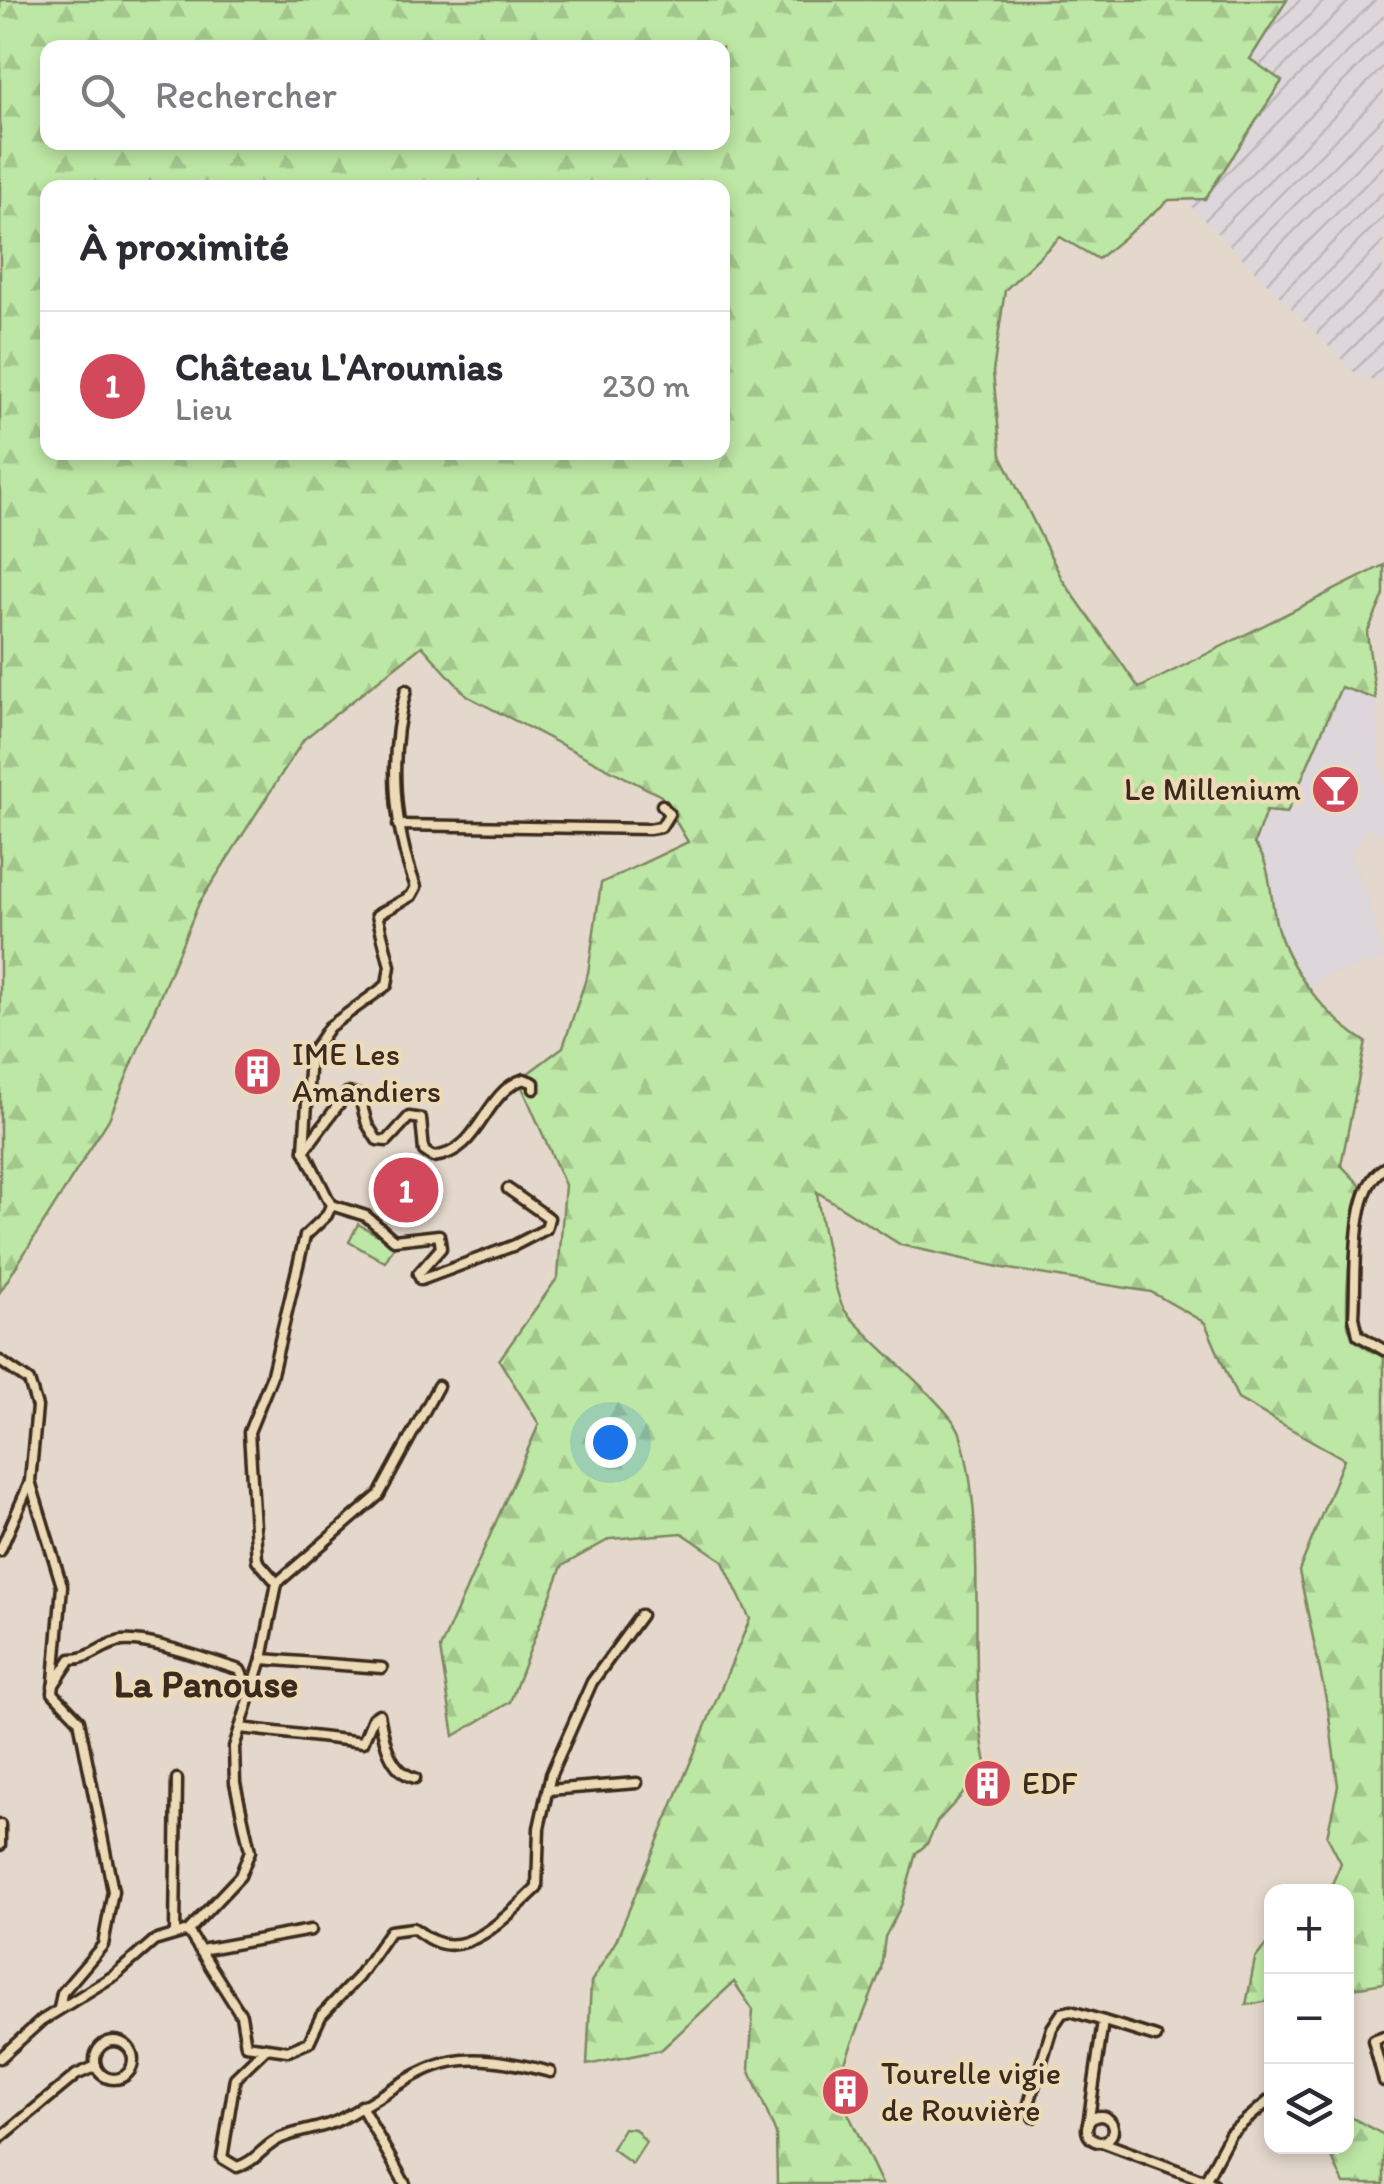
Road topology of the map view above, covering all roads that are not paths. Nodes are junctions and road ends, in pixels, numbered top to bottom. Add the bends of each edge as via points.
1 (406, 690) dead end
2 (662, 805) dead end
3 (398, 825) junction
4 (534, 1089) dead end
5 (304, 1150) junction
6 (1384, 1168) edge
7 (508, 1188) dead end
8 (331, 1205) junction
9 (1384, 1350) edge
10 (0, 1361) edge
11 (438, 1386) dead end
12 (30, 1481) junction
13 (0, 1551) edge
14 (277, 1583) junction
15 (642, 1615) dead end
16 (262, 1658) junction
17 (382, 1668) dead end
18 (53, 1686) junction
19 (252, 1696) junction
20 (240, 1728) junction
21 (177, 1778) dead end
22 (414, 1778) dead end
23 (638, 1783) dead end
24 (548, 1790) junction
25 (0, 1825) edge
26 (0, 1845) edge
27 (311, 1930) dead end
28 (188, 1931) junction
29 (175, 1932) junction
30 (201, 1950) junction
31 (59, 2009) junction
32 (1103, 2021) junction
33 (1384, 2036) edge
34 (1156, 2037) dead end
35 (264, 2050) junction
36 (0, 2058) edge
37 (96, 2066) junction
38 (550, 2072) dead end
39 (1384, 2082) edge
40 (1264, 2105) edge
41 (361, 2106) junction
42 (1033, 2117) dead end
43 (1088, 2125) junction
44 (0, 2138) edge
45 (1102, 2142) junction
46 (1209, 2182) edge
47 (404, 2184) edge

1 - 3 street
2 - 3 street via 667,820 649,829
3 - 5 street via 414,893 377,915 390,966 387,985 329,1027 310,1055
4 - 5 street via 524,1078 510,1084 480,1129 452,1153 432,1157 424,1151 420,1118 409,1117 387,1141 378,1140 360,1096 348,1093
5 - 8 street
6 - 9 street via 1369,1180 1361,1205 1354,1317 1358,1335
7 - 8 street via 549,1218 546,1228 421,1280 418,1274 441,1248 438,1235 394,1240 366,1216
8 - 14 street via 304,1236 271,1378 249,1432 257,1560
10 - 12 street via 18,1370 35,1392
11 - 14 street via 379,1495
12 - 13 street
12 - 18 street via 62,1586
14 - 16 street
15 - 24 street via 592,1682
16 - 17 street
16 - 19 street
18 - 19 street via 68,1661 89,1660 106,1646 132,1641 240,1670
18 - 31 street via 79,1720 113,1891 103,1945 62,1993
19 - 20 street
20 - 22 street via 363,1742 379,1714 382,1740 404,1774
20 - 28 street via 233,1766 248,1861 220,1902
21 - 29 street
23 - 24 street
24 - 35 street via 538,1828 537,1888 505,1918 457,1945 434,1942 414,1928 390,1931 331,2002 304,2047
25 - 26 street
27 - 30 street
28 - 29 street
28 - 30 street
29 - 31 street
30 - 35 street via 240,2015 244,2042
31 - 36 street
32 - 34 street
32 - 42 street via 1070,2011 1057,2018 1028,2107
32 - 43 street
33 - 39 street via 1372,2046
35 - 41 street via 232,2087 222,2151 229,2164 248,2164 276,2139 337,2122
37 - 37 street via 117,2079 132,2066 132,2053 117,2041 104,2043
37 - 44 street
38 - 41 street via 466,2058 437,2064
40 - 46 street via 1230,2134
41 - 47 street
43 - 45 street via 1090,2138
43 - 45 street via 1100,2116 1111,2122 1112,2134
45 - 46 street

